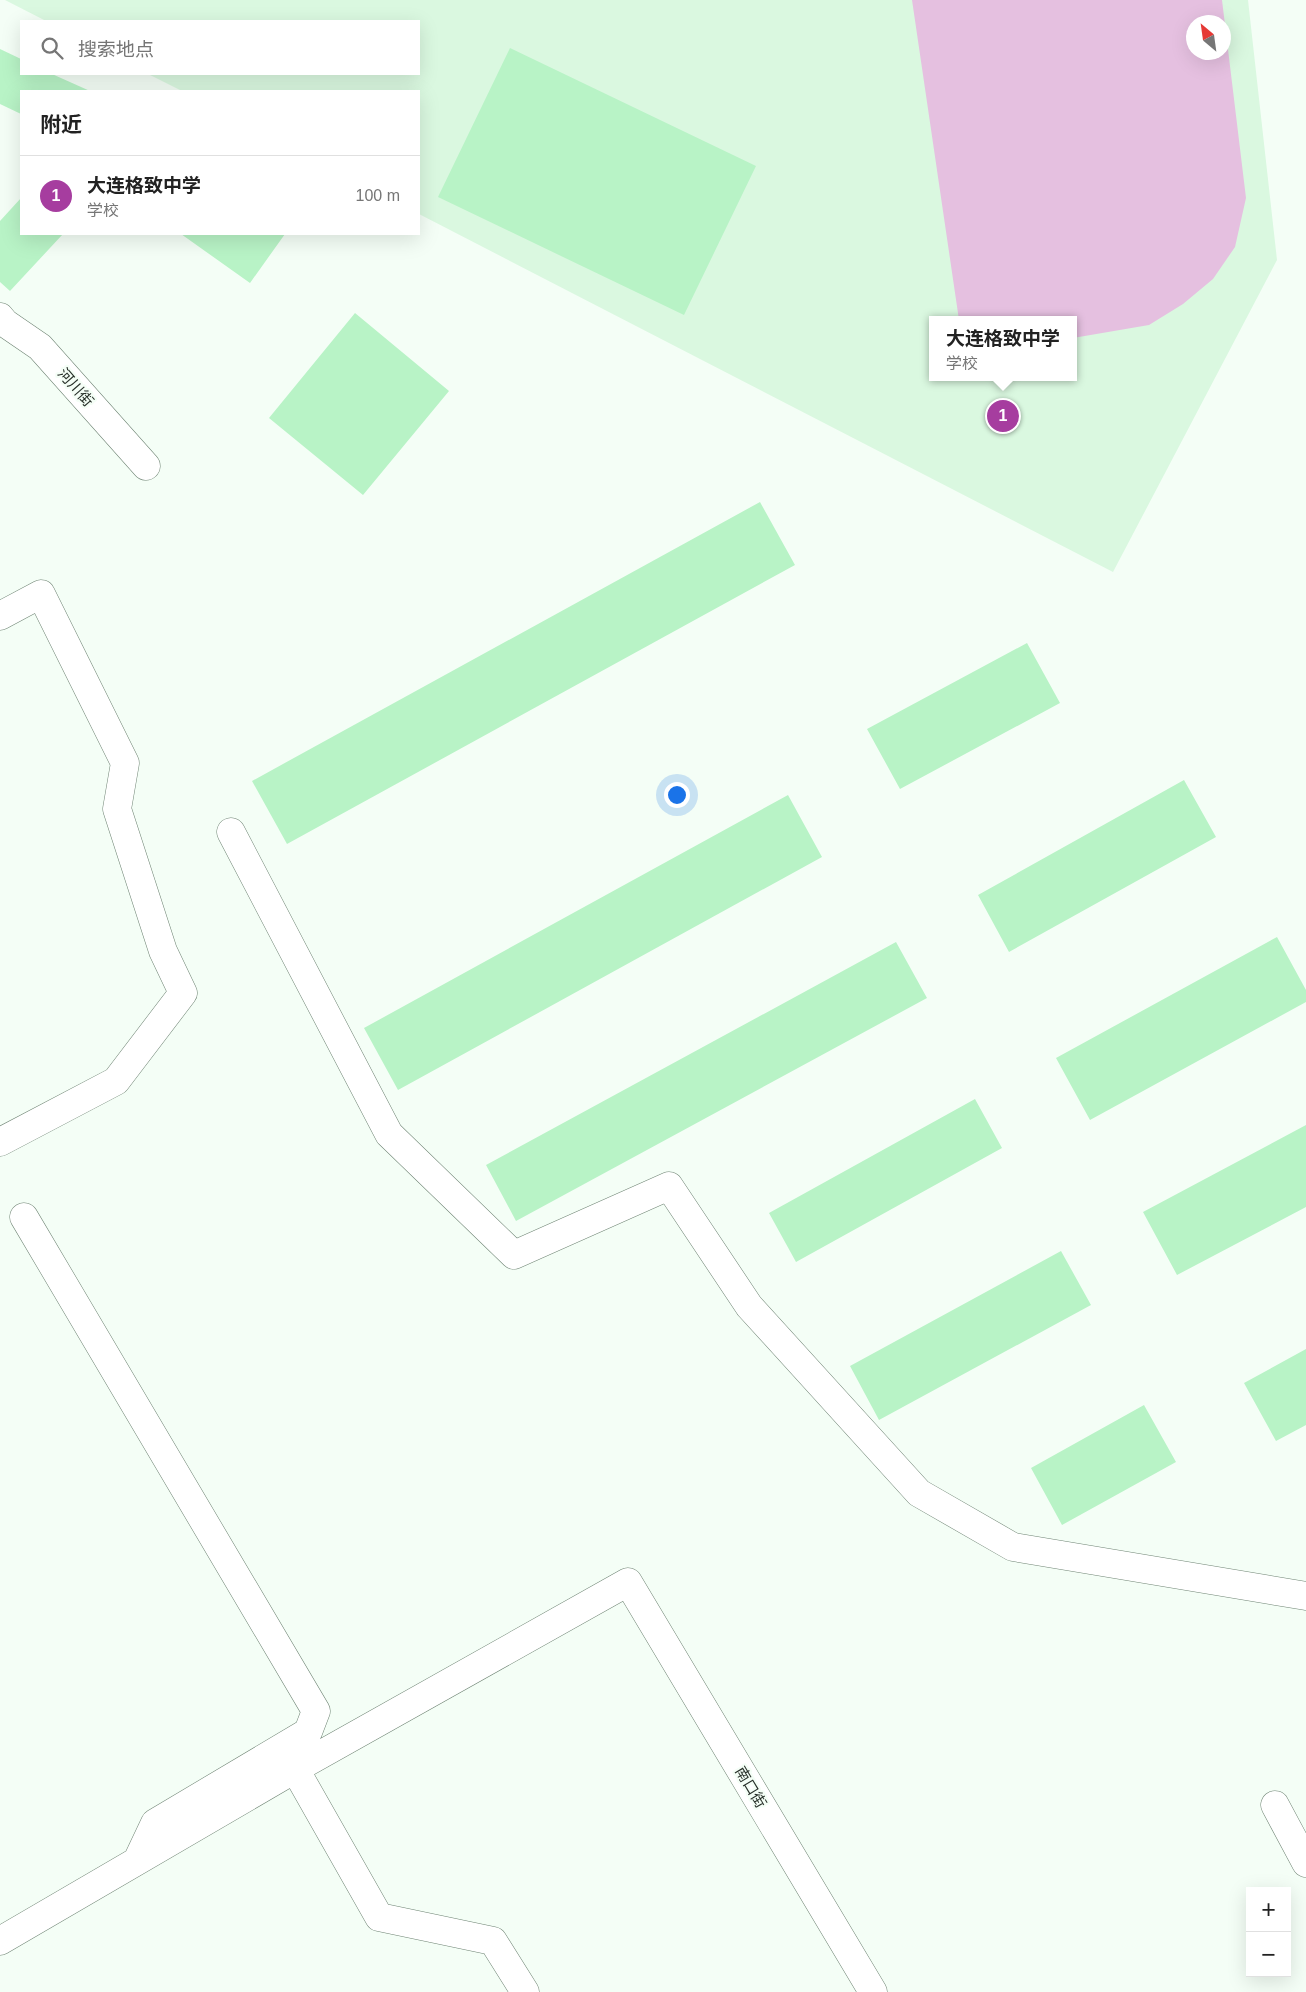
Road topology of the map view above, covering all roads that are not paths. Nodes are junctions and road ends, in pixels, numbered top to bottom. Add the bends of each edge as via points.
1 (0, 316) edge
2 (146, 466) dead end
3 (0, 616) edge
4 (231, 832) dead end
5 (0, 1142) edge
6 (24, 1217) dead end
7 (1306, 1596) edge
8 (295, 1769) junction
9 (1275, 1805) dead end
10 (138, 1861) junction
11 (1306, 1863) edge
12 (0, 1941) edge
13 (525, 1992) edge
14 (874, 1992) edge

1 - 2 street, 河川街 via 40,347
3 - 5 street via 41,594 125,764 118,809 163,951 183,993 116,1080
4 - 7 street via 389,1134 514,1255 669,1186 749,1306 919,1493 1013,1547
6 - 10 street via 316,1711 308,1732 155,1823
8 - 10 street
8 - 13 street via 379,1917 493,1941
8 - 14 street, 南口街 via 628,1582
9 - 11 street
10 - 12 street

